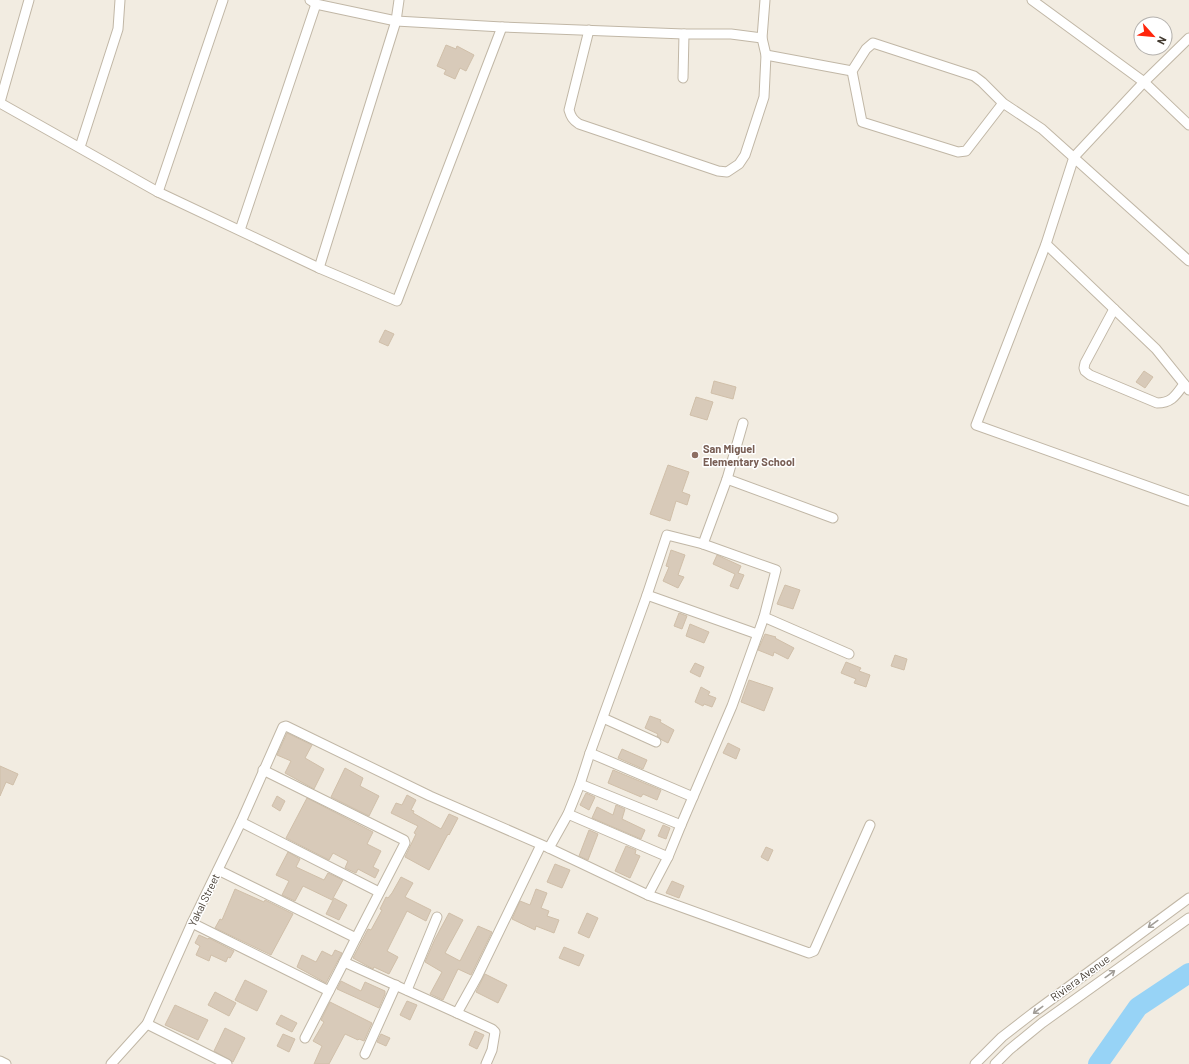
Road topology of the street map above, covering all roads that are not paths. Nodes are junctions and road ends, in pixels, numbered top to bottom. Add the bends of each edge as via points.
1 (29, 0) edge
2 (120, 0) edge
3 (223, 0) edge
4 (399, 0) edge
5 (765, 0) edge
6 (1032, 0) edge
7 (313, 2) edge
8 (396, 21) junction
9 (502, 27) junction
10 (589, 30) junction
11 (684, 34) junction
12 (762, 38) junction
13 (1189, 38) edge
14 (766, 55) junction
15 (852, 71) junction
16 (683, 78) dead end
17 (1144, 82) junction
18 (0, 103) edge
19 (1003, 103) junction
20 (1189, 125) edge
21 (80, 147) junction
22 (1074, 157) junction
23 (158, 192) junction
24 (240, 230) junction
25 (1046, 244) junction
26 (1189, 261) edge
27 (318, 268) junction
28 (1114, 309) junction
29 (1187, 387) edge
30 (743, 422) dead end
31 (727, 478) junction
32 (1189, 501) edge
33 (832, 518) dead end
34 (703, 544) junction
35 (648, 595) junction
36 (764, 617) junction
37 (757, 634) junction
38 (849, 654) dead end
39 (603, 718) junction
40 (656, 742) dead end
41 (590, 753) junction
42 (263, 770) junction
43 (580, 784) junction
44 (693, 797) junction
45 (568, 814) junction
46 (241, 822) junction
47 (680, 825) junction
48 (870, 825) dead end
49 (545, 847) junction
50 (668, 857) junction
51 (218, 870) junction
52 (379, 892) junction
53 (648, 895) junction
54 (1188, 903) edge
55 (437, 917) dead end
56 (1189, 918) edge
57 (192, 923) junction
58 (356, 938) junction
59 (344, 962) junction
60 (396, 985) junction
61 (407, 990) junction
62 (329, 991) junction
63 (457, 1013) junction
64 (147, 1024) junction
65 (305, 1038) dead end
66 (365, 1054) dead end
67 (0, 1061) edge
68 (6, 1064) edge
69 (111, 1064) edge
70 (227, 1064) edge
71 (486, 1064) edge
72 (975, 1064) edge
73 (995, 1064) edge

1 - 18 street
2 - 21 street via 118,29
3 - 23 street
4 - 8 street
5 - 12 street
6 - 17 street
7 - 8 street
7 - 24 street
8 - 9 street
8 - 27 street
9 - 10 street
9 - 27 street via 397,301
10 - 11 street
10 - 14 street via 569,110 574,121 718,171 727,172 735,168 745,155 764,97
11 - 12 street via 731,34
11 - 16 street
12 - 14 street
13 - 17 street
14 - 15 street
15 - 19 street via 873,43 974,76
15 - 19 street via 862,122 958,152 966,151
17 - 20 street
17 - 22 street
18 - 21 street
19 - 22 street via 1042,129
21 - 23 street
22 - 25 street
22 - 26 street
23 - 24 street
24 - 27 street
25 - 28 street
25 - 32 street via 976,425
28 - 29 street via 1156,350
28 - 29 street via 1085,363 1085,371 1157,403 1172,400
30 - 31 street
31 - 33 street
31 - 34 street
34 - 35 street via 667,535
34 - 36 street via 776,570
35 - 37 street
35 - 39 street
36 - 37 street
36 - 38 street
37 - 44 street via 732,706
39 - 40 street
39 - 41 street
41 - 43 street
41 - 44 street
42 - 46 street, Yakal Street
42 - 49 street, Yakal Street via 283,727 286,726 430,796
42 - 52 street via 404,840 405,843
43 - 45 street
43 - 47 street
44 - 47 street
45 - 49 street
45 - 50 street
46 - 51 street, Yakal Street
46 - 52 street
47 - 50 street
48 - 53 street via 814,950 809,953
49 - 53 street
49 - 63 street
50 - 53 street
51 - 57 street, Yakal Street
51 - 58 street
52 - 58 street
54 -> 72 street, Riviera Avenue via 1033,1013
55 - 61 street
73 -> 56 street, Riviera Avenue via 1042,1023
57 - 62 street
57 - 64 street, Yakal Street
58 - 59 street
59 - 60 street
59 - 62 street
60 - 61 street
60 - 66 street
61 - 63 street
62 - 65 street
63 - 71 street via 496,1032
64 - 69 street, Yakal Street
64 - 70 street
67 - 68 street

